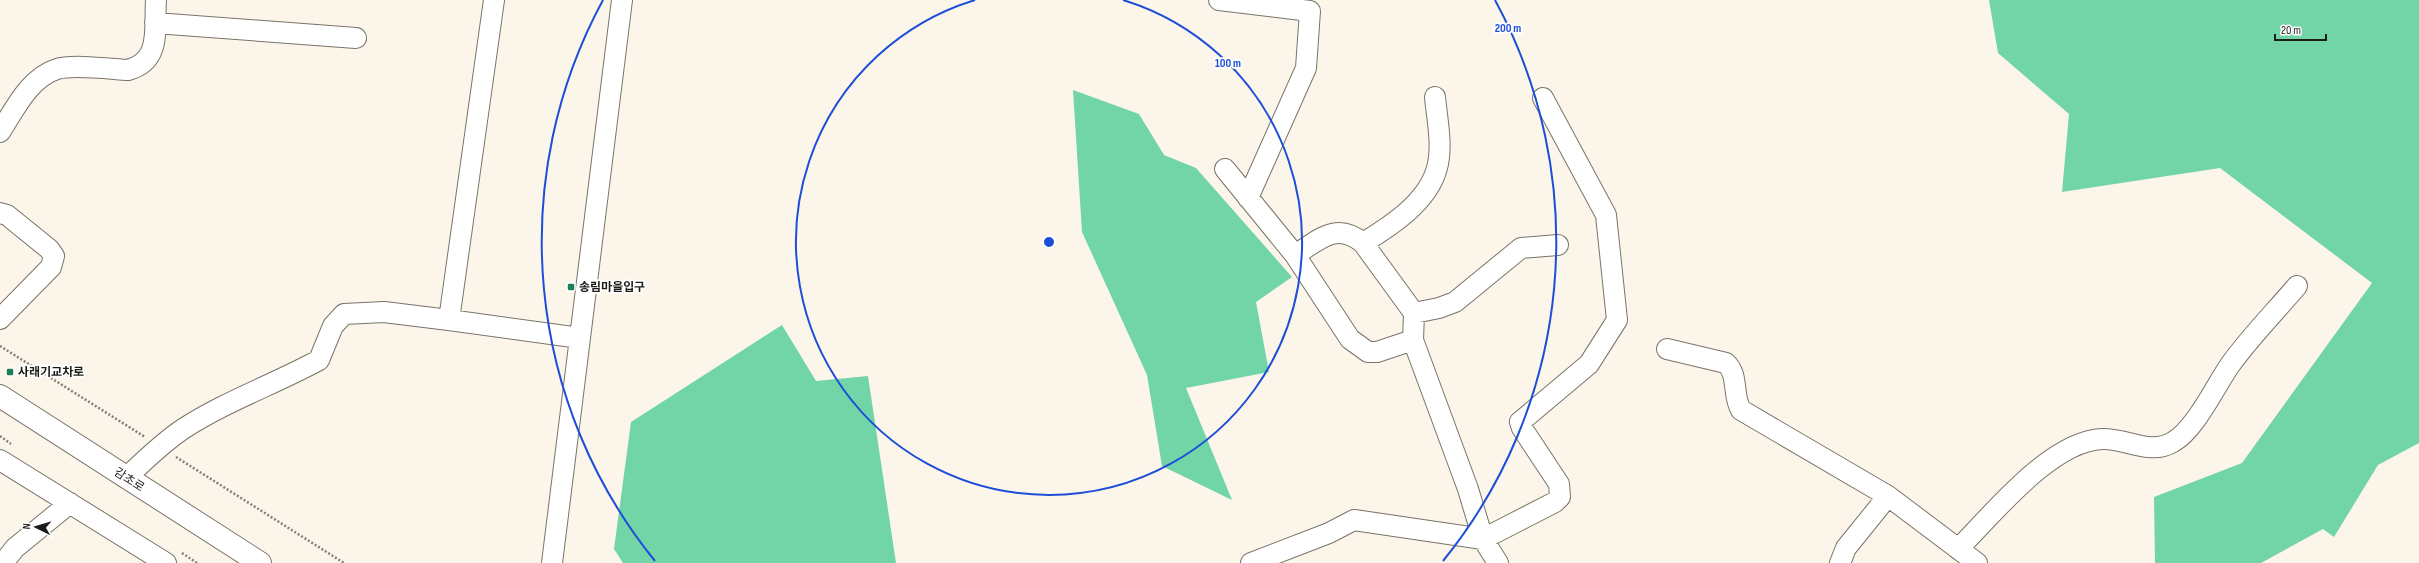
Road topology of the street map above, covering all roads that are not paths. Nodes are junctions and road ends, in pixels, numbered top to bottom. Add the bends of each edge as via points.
1 (156, 0) edge
2 (494, 0) edge
3 (622, 0) edge
4 (1219, 0) edge
5 (155, 23) junction
6 (356, 38) dead end
7 (1435, 97) dead end
8 (1543, 98) dead end
9 (0, 132) edge
10 (1225, 170) dead end
11 (1248, 198) junction
12 (0, 213) edge
13 (1363, 243) junction
14 (1558, 245) dead end
15 (1295, 255) junction
16 (2297, 286) dead end
17 (1414, 313) junction
18 (0, 319) edge
19 (449, 320) junction
20 (580, 338) junction
21 (1414, 340) junction
22 (1667, 349) dead end
23 (0, 396) edge
24 (0, 460) edge
25 (126, 478) junction
26 (1888, 496) junction
27 (70, 503) junction
28 (1483, 539) junction
29 (1958, 549) junction
30 (3, 563) edge
31 (166, 563) edge
32 (260, 563) edge
33 (552, 563) edge
34 (1251, 563) edge
35 (1498, 563) edge
36 (1840, 563) edge
37 (1977, 563) edge

1 - 5 street
2 - 19 street
3 - 20 street
4 - 11 street via 1310,11 1306,68
5 - 6 street
5 - 9 street via 153,50 147,62 128,70 58,68 42,76 24,94
7 - 13 street via 1439,138 1437,168 1428,188 1404,214
8 - 28 street via 1606,215 1616,320 1590,364 1520,422 1559,484 1560,497
10 - 11 street
11 - 15 street
12 - 18 street via 7,215 49,248 54,256 51,267
13 - 15 street via 1353,235 1335,234 1324,236
13 - 17 street
14 - 17 street via 1521,248 1455,302
15 - 21 street via 1350,339 1358,346 1368,352 1377,352
16 - 29 street via 2230,365 2188,429 2174,442 2158,447 2140,447 2102,439 2077,444 2037,470
17 - 21 street
19 - 20 street
19 - 25 street via 384,312 344,314 333,326 319,360 184,428 159,446
20 - 33 street
21 - 28 street
22 - 26 street via 1726,363 1734,374 1734,394 1741,410
23 - 25 main road, 감초로
24 - 27 street
25 - 32 main road, 감초로
26 - 29 street
26 - 36 street via 1846,548
27 - 30 street via 14,548
27 - 31 street
28 - 34 street via 1354,520 1329,533
28 - 35 street
29 - 37 street

